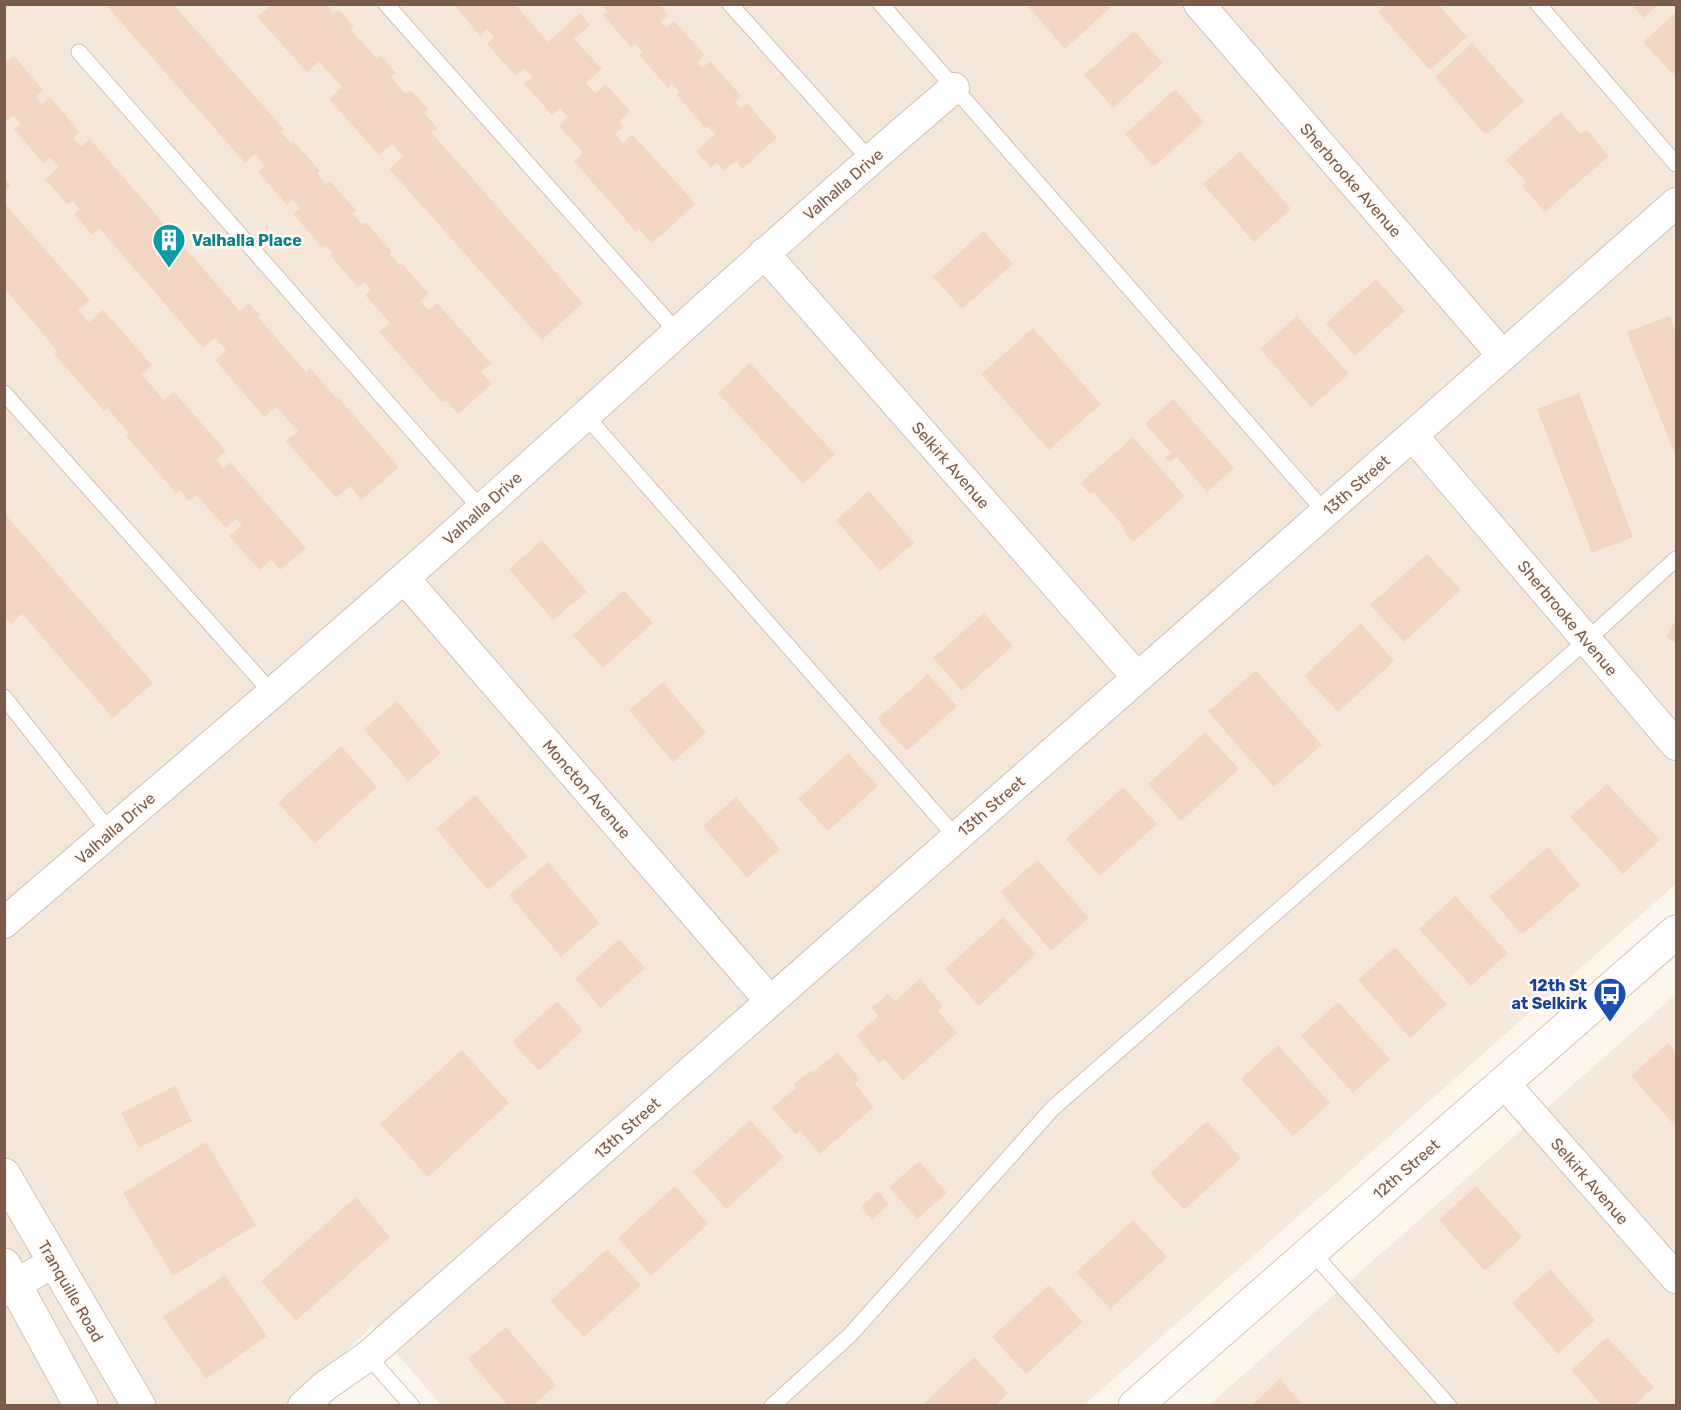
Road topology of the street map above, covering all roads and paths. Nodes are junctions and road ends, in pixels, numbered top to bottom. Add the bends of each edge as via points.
1 (386, 4) edge
2 (730, 4) edge
3 (881, 4) edge
4 (1199, 4) edge
5 (1538, 4) edge
6 (80, 52) dead end
7 (954, 88) junction
8 (870, 160) junction
9 (1677, 164) edge
10 (1677, 203) edge
11 (764, 253) junction
12 (677, 332) junction
13 (1503, 356) junction
14 (4, 393) edge
15 (585, 415) junction
16 (1413, 436) junction
17 (481, 509) junction
18 (1325, 512) junction
19 (1677, 559) edge
20 (404, 578) junction
21 (1587, 640) junction
22 (1137, 677) junction
23 (272, 693) junction
24 (4, 697) edge
25 (1677, 745) edge
26 (110, 832) junction
27 (956, 837) junction
28 (4, 924) edge
29 (1677, 932) edge
30 (770, 1000) junction
31 (1504, 1083) junction
32 (4, 1175) edge
33 (1311, 1251) junction
34 (54, 1262) junction
35 (1677, 1278) edge
36 (8, 1280) edge
37 (368, 1356) junction
38 (81, 1406) edge
39 (139, 1406) edge
40 (303, 1406) edge
41 (412, 1406) edge
42 (772, 1406) edge
43 (1135, 1406) edge
44 (1449, 1406) edge

1 - 12 lane
2 - 8 lane
3 - 7 lane
4 - 13 street, Sherbrooke Avenue
5 - 9 lane
6 - 17 lane
7 - 8 street, Valhalla Drive
7 - 18 lane
8 - 11 street, Valhalla Drive
10 - 13 street, 13th Street
11 - 12 street, Valhalla Drive
11 - 22 street, Selkirk Avenue
12 - 15 street, Valhalla Drive
13 - 16 street, 13th Street
14 - 23 lane
15 - 17 street, Valhalla Drive
15 - 27 lane
16 - 18 street, 13th Street
16 - 21 street, Sherbrooke Avenue
17 - 20 street, Valhalla Drive
18 - 22 street, 13th Street
19 - 21 lane
20 - 23 street, Valhalla Drive
20 - 30 street, Moncton Avenue
21 - 25 street, Sherbrooke Avenue
21 - 42 lane via 1053,1108 850,1335
22 - 27 street, 13th Street
23 - 26 street, Valhalla Drive
24 - 26 lane
26 - 28 street, Valhalla Drive
27 - 30 street, 13th Street
29 - 31 street, 12th Street
30 - 37 street, 13th Street
31 - 33 street, 12th Street
31 - 35 street, Selkirk Avenue
32 - 34 street, Tranquille Road
33 - 43 street, 12th Street
33 - 44 lane
34 - 36 street
34 - 39 street, Tranquille Road
36 - 38 street
37 - 40 street, 13th Street
37 - 41 lane

